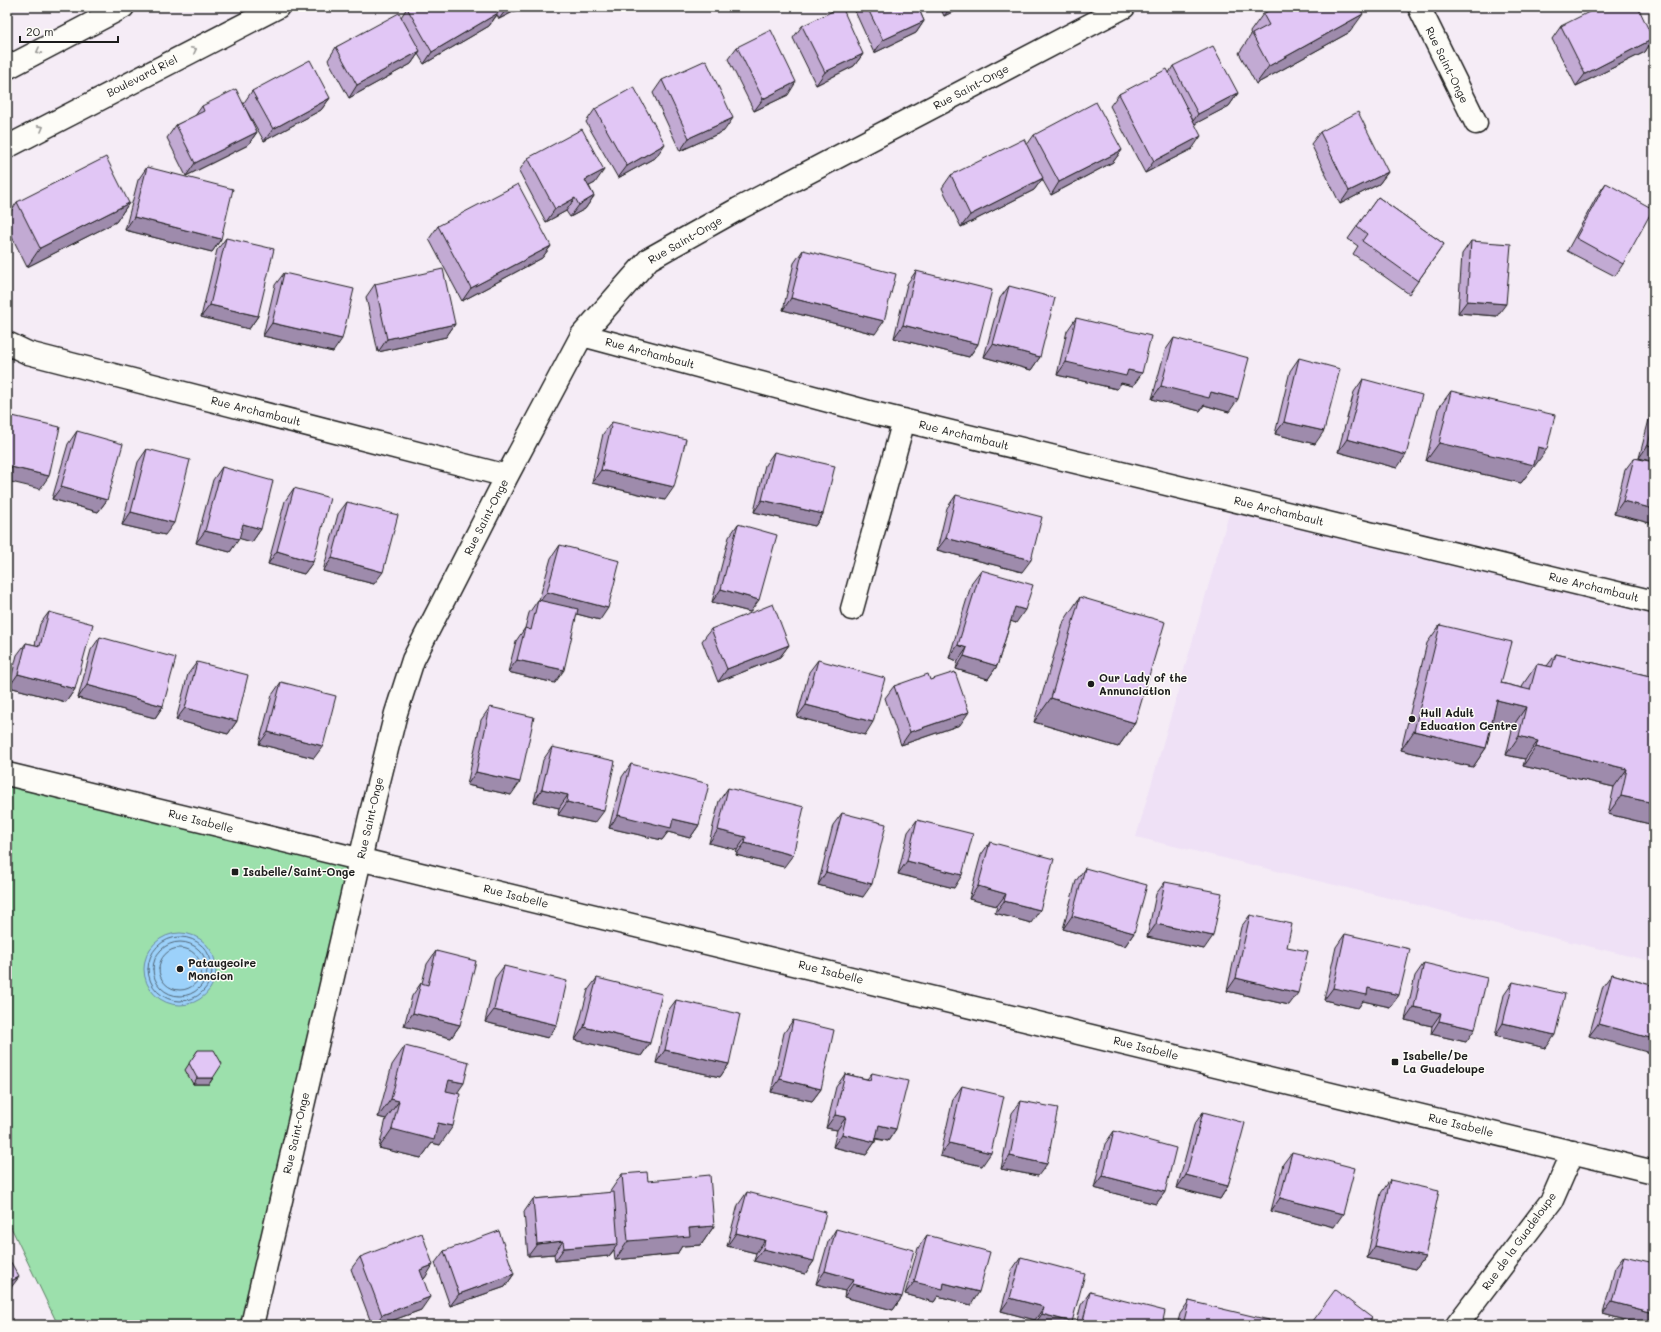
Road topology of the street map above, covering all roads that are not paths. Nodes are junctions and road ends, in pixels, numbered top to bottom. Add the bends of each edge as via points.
1 (123, 7) edge
2 (278, 7) edge
3 (1124, 7) edge
4 (1419, 7) edge
5 (7, 68) edge
6 (1476, 123) dead end
7 (7, 147) edge
8 (582, 335) junction
9 (7, 343) edge
10 (904, 420) junction
11 (507, 476) junction
12 (1654, 602) edge
13 (852, 610) dead end
14 (7, 774) edge
15 (360, 859) junction
16 (1573, 1152) junction
17 (1654, 1172) edge
18 (252, 1325) edge
19 (1457, 1325) edge

1 -> 5 street
7 -> 2 street, Boulevard Riel
3 - 8 street, Rue Saint-Onge via 738,209 649,259
4 - 6 street, Rue Saint-Onge
8 - 10 street, Rue Archambault
8 - 11 street, Rue Saint-Onge
9 - 11 street, Rue Archambault via 28,353
10 - 12 street, Rue Archambault
10 - 13 street, Rue Archambault
11 - 15 street, Rue Saint-Onge via 413,660 396,713
14 - 15 street, Rue Isabelle
15 - 16 street, Rue Isabelle
15 - 18 street, Rue Saint-Onge
16 - 17 street, Rue Isabelle
16 - 19 street, Rue de la Guadeloupe via 1552,1200

